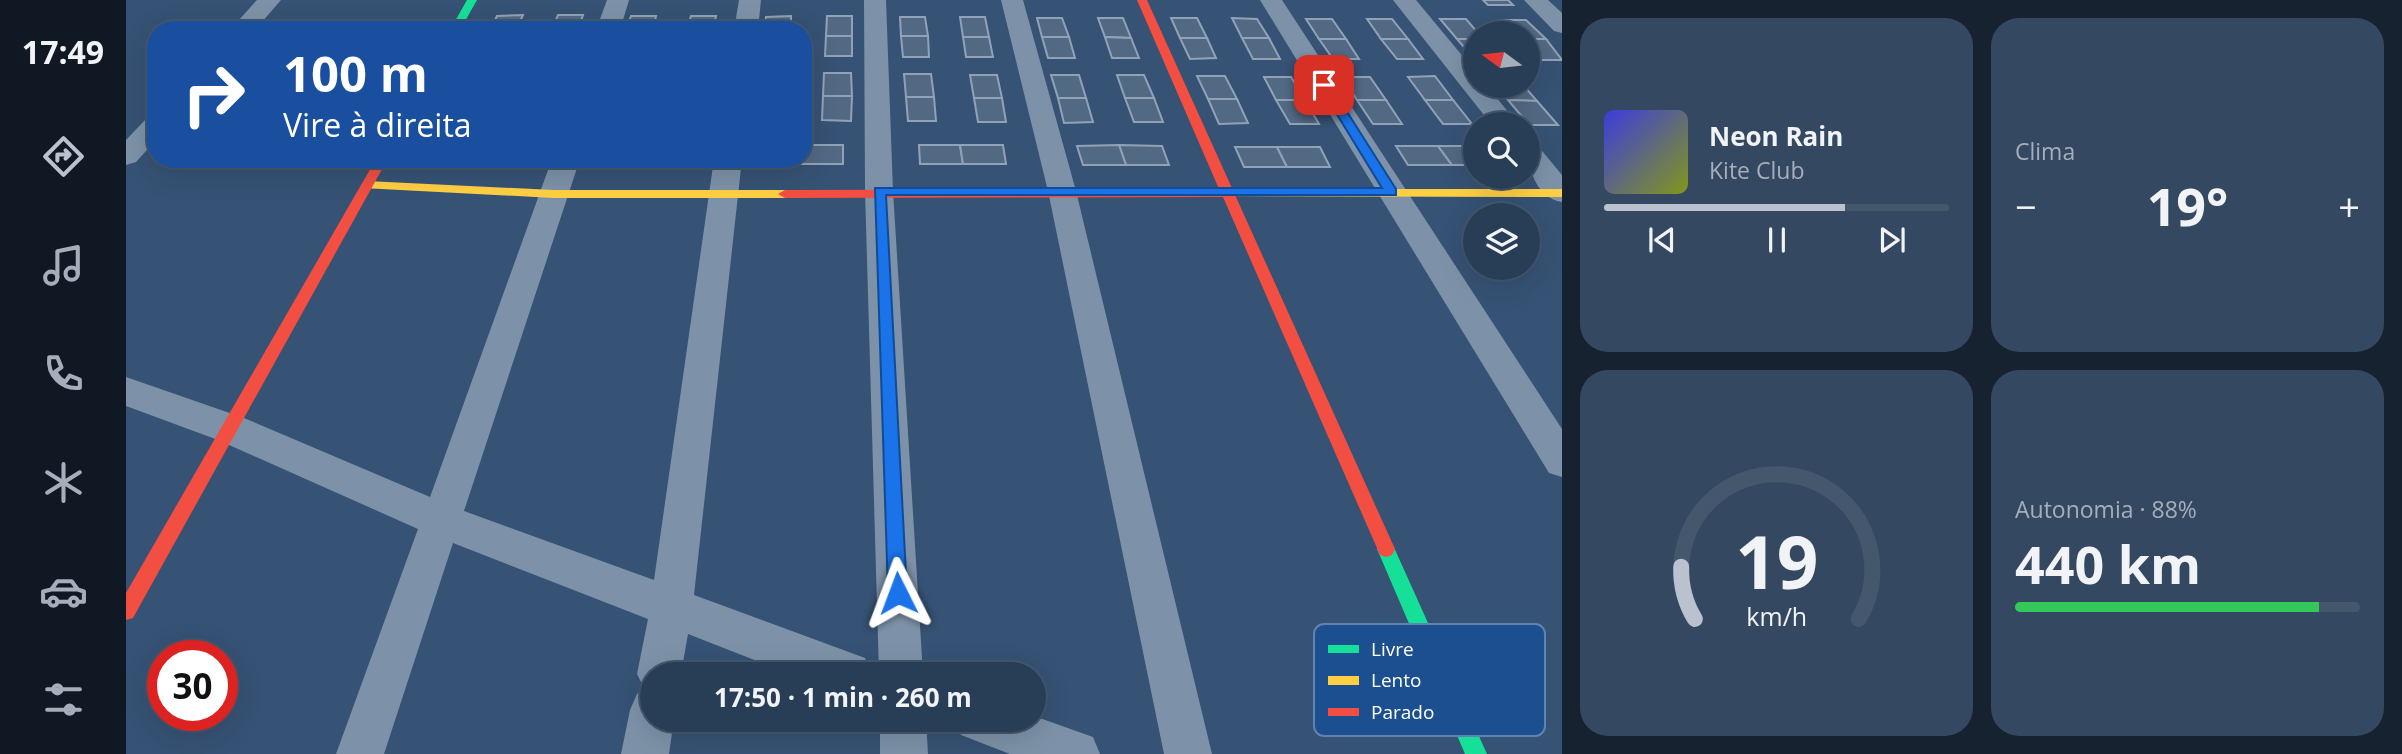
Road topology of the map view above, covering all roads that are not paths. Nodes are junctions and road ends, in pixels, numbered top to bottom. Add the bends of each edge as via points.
1 (270, 0) edge
2 (472, 0) edge
3 (618, 0) edge
4 (750, 0) edge
5 (874, 0) edge
6 (1012, 0) edge
7 (1142, 0) edge
8 (1271, 0) edge
9 (1404, 0) edge
10 (1535, 0) edge
11 (250, 21) edge
12 (459, 21) edge
13 (611, 21) edge
14 (747, 21) edge
15 (1562, 26) edge
16 (1495, 112) edge
17 (147, 134) edge
18 (126, 156) edge
19 (1540, 166) edge
20 (376, 168) edge
21 (560, 176) edge
22 (726, 176) edge
23 (366, 185) junction
24 (879, 191) junction
25 (1062, 191) junction
26 (1391, 192) junction
27 (1230, 193) junction
28 (1562, 193) edge
29 (126, 391) edge
30 (231, 429) junction
31 (1562, 461) edge
32 (442, 521) junction
33 (671, 608) junction
34 (126, 611) edge
35 (1419, 624) edge
36 (661, 662) edge
37 (817, 662) edge
38 (900, 662) edge
39 (649, 732) edge
40 (903, 732) edge
41 (1014, 732) edge
42 (1468, 736) edge
43 (360, 754) edge
44 (645, 754) edge
45 (904, 754) edge
46 (1076, 754) edge
47 (1188, 754) edge
48 (1476, 754) edge

1 - 11 street
2 - 12 street
3 - 13 street
4 - 14 street
5 - 24 street
6 - 25 street
7 - 27 street
8 - 26 street
9 - 16 street
10 - 15 street
17 - 18 street
19 - 28 street
20 - 23 street
21 - 22 street
21 - 23 street
21 - 32 street
22 - 24 street
22 - 33 street
23 - 30 street
24 - 25 street
24 - 38 street
25 - 27 street
25 - 47 street
26 - 27 street
26 - 28 street
26 - 31 street
27 - 35 street
29 - 30 street
30 - 32 street
30 - 34 street
32 - 33 street
32 - 43 street
33 - 36 street
33 - 37 street
39 - 44 street
40 - 45 street
41 - 46 street
42 - 48 street

